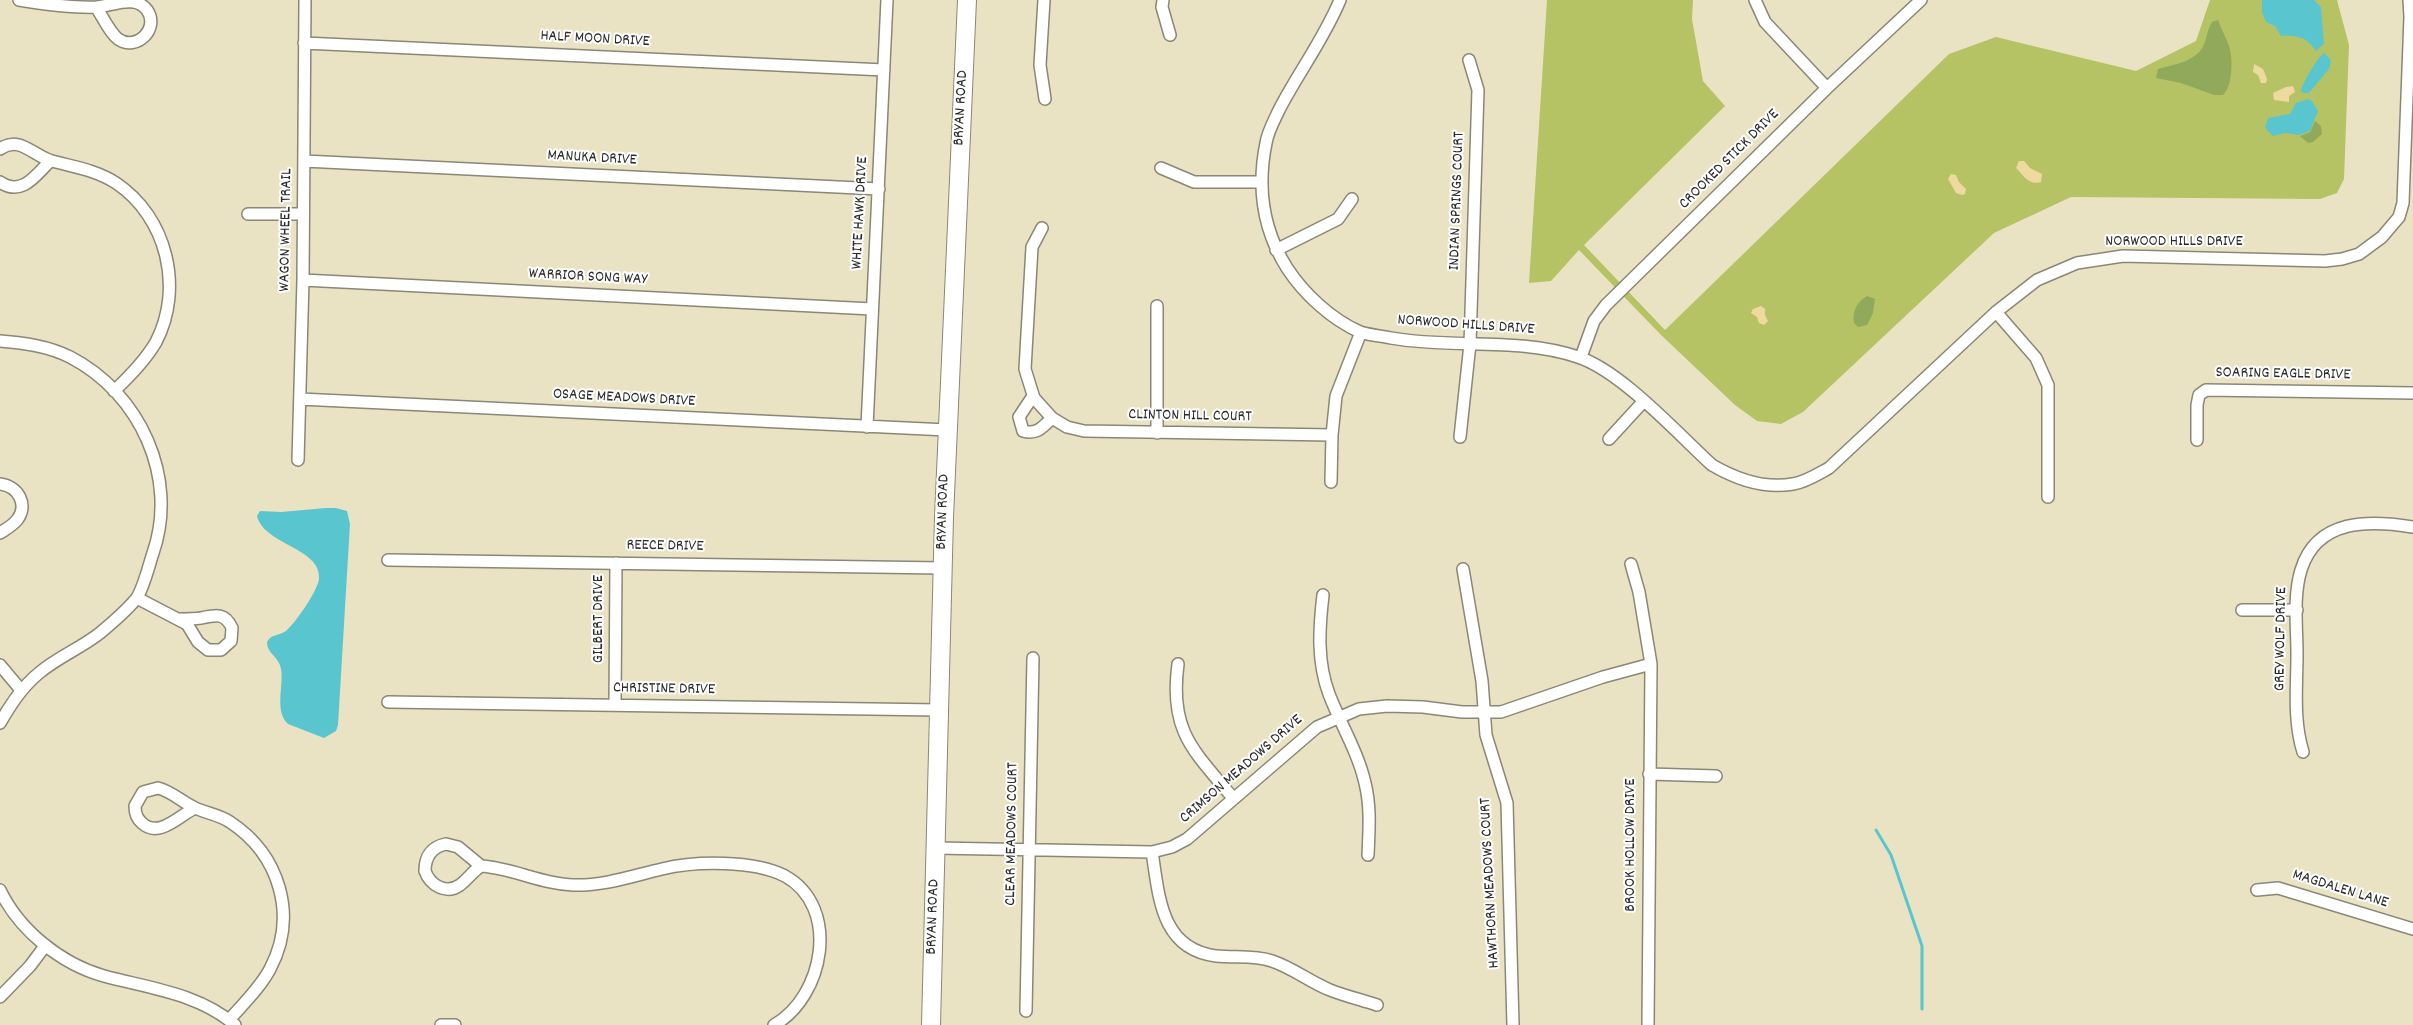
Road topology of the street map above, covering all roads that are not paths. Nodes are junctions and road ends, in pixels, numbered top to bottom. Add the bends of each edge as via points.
1 (19, 0) edge
2 (305, 0) edge
3 (888, 0) edge
4 (967, 0) edge
5 (1044, 0) edge
6 (1162, 0) edge
7 (1340, 0) edge
8 (1755, 0) edge
9 (1921, 0) edge
10 (2409, 0) edge
11 (96, 7) junction
12 (1170, 35) dead end
13 (304, 43) junction
14 (1470, 60) dead end
15 (884, 70) junction
16 (1827, 88) junction
17 (1045, 99) dead end
18 (0, 150) edge
19 (50, 161) junction
20 (304, 161) junction
21 (1161, 168) dead end
22 (0, 182) edge
23 (1261, 182) junction
24 (879, 189) junction
25 (1352, 199) dead end
26 (248, 214) dead end
27 (302, 214) junction
28 (1042, 228) dead end
29 (1276, 250) junction
30 (303, 280) junction
31 (1157, 306) dead end
32 (872, 309) junction
33 (1996, 312) junction
34 (1361, 332) junction
35 (0, 341) edge
36 (1470, 344) junction
37 (1581, 357) junction
38 (114, 391) junction
39 (2413, 393) edge
40 (1034, 396) junction
41 (300, 399) junction
42 (1643, 402) junction
43 (1052, 418) junction
44 (867, 427) junction
45 (947, 430) junction
46 (1157, 433) junction
47 (1332, 435) junction
48 (1460, 437) dead end
49 (1609, 439) dead end
50 (2197, 440) dead end
51 (298, 460) dead end
52 (1331, 482) dead end
53 (0, 484) edge
54 (2048, 497) dead end
55 (2413, 527) edge
56 (0, 533) edge
57 (388, 560) dead end
58 (616, 563) junction
59 (1631, 564) dead end
60 (942, 568) junction
61 (1463, 569) dead end
62 (1323, 595) dead end
63 (137, 598) junction
64 (2242, 610) dead end
65 (2297, 610) junction
66 (180, 619) junction
67 (1033, 658) dead end
68 (1178, 664) dead end
69 (1650, 664) junction
70 (0, 665) edge
71 (21, 690) junction
72 (388, 702) dead end
73 (615, 705) junction
74 (939, 710) junction
75 (1484, 713) junction
76 (1339, 716) junction
77 (0, 723) edge
78 (2304, 752) dead end
79 (1649, 774) junction
80 (1716, 776) dead end
81 (1234, 798) junction
82 (195, 808) junction
83 (936, 848) junction
84 (1029, 850) junction
85 (1152, 852) junction
86 (1368, 855) dead end
87 (481, 866) junction
88 (0, 890) edge
89 (2257, 890) dead end
90 (2413, 929) edge
91 (45, 946) junction
92 (0, 997) edge
93 (1377, 1005) dead end
94 (1026, 1011) dead end
95 (232, 1022) edge
96 (441, 1025) edge
97 (455, 1025) edge
98 (774, 1025) edge
99 (931, 1025) edge
100 (1513, 1025) edge
101 (1648, 1025) edge

1 - 11 street
2 - 13 street, WAGON WHEEL TRAIL
3 - 15 street, WHITE HAWK DRIVE
4 - 45 main road, BRYAN ROAD
5 - 17 street via 1040,65
6 - 12 street
7 - 23 street, NORWOOD HILLS DRIVE via 1270,129
8 - 16 street via 1765,22
9 - 16 street, CROOKED STICK DRIVE
10 - 33 street, NORWOOD HILLS DRIVE via 2403,203 2399,217 2371,247 2359,254 2325,261 2123,256 2085,261 2038,280
11 - 11 street via 136,2 149,13 150,30 135,42 122,41 115,36
13 - 15 street, HALF MOON DRIVE
13 - 20 street, WAGON WHEEL TRAIL
14 - 36 street, INDIAN SPRINGS COURT via 1478,90
15 - 24 street, WHITE HAWK DRIVE
16 - 37 street, CROOKED STICK DRIVE via 1606,305 1594,321
18 - 19 street via 17,144
19 - 22 street via 24,186 11,188
19 - 38 street via 91,171 122,188 150,219 164,249 170,284 162,326 145,358
20 - 24 street, MANUKA DRIVE
20 - 27 street, WAGON WHEEL TRAIL
21 - 23 street via 1194,182
23 - 29 street, NORWOOD HILLS DRIVE via 1265,216
24 - 32 street, WHITE HAWK DRIVE
25 - 29 street via 1338,219
26 - 27 street
27 - 30 street, WAGON WHEEL TRAIL
28 - 40 street, CLINTON HILL COURT via 1032,247 1025,369
29 - 34 street, NORWOOD HILLS DRIVE via 1317,303
30 - 32 street, WARRIOR SONG WAY
30 - 41 street, WAGON WHEEL TRAIL
31 - 46 street
32 - 44 street, WHITE HAWK DRIVE
33 - 42 street, NORWOOD HILLS DRIVE via 1829,468 1795,484 1754,483 1731,476 1712,465
33 - 54 street via 2036,358 2048,385
34 - 36 street, NORWOOD HILLS DRIVE via 1406,340
34 - 47 street via 1336,396
35 - 38 street via 30,344 68,356 96,374
36 - 37 street, NORWOOD HILLS DRIVE via 1533,347
36 - 48 street, INDIAN SPRINGS COURT
37 - 42 street, NORWOOD HILLS DRIVE via 1612,373
38 - 63 street via 128,405 146,436 161,490 162,518
39 - 50 street, SOARING EAGLE DRIVE via 2206,390 2199,395 2197,405
40 - 43 street, CLINTON HILL COURT
40 - 43 street via 1019,417 1023,431 1039,430
41 - 44 street, OSAGE MEADOWS DRIVE
41 - 51 street, WAGON WHEEL TRAIL
42 - 49 street
43 - 46 street, CLINTON HILL COURT via 1076,430
44 - 45 street, OSAGE MEADOWS DRIVE
45 - 60 main road, BRYAN ROAD
46 - 47 street, CLINTON HILL COURT
47 - 52 street
53 - 56 street via 17,492 22,506 17,520
55 - 65 street, GREY WOLF DRIVE via 2358,523 2336,529 2319,540 2305,559 2301,571
57 - 58 street, REECE DRIVE
58 - 60 street, REECE DRIVE
58 - 73 street, GILBERT DRIVE
59 - 69 street, BROOK HOLLOW DRIVE via 1640,592
60 - 74 main road, BRYAN ROAD
61 - 75 street, HAWTHORN MEADOWS COURT via 1482,681
62 - 76 street via 1319,643 1322,669
63 - 66 street
63 - 71 street via 100,633 40,672
64 - 65 street
65 - 78 street, GREY WOLF DRIVE via 2297,732
66 - 66 street via 191,627 198,642 208,650 221,650 231,641 232,628 223,616 215,614
67 - 84 street, CLEAR MEADOWS COURT
68 - 81 street via 1176,710 1184,736
69 - 75 street, CRIMSON MEADOWS DRIVE via 1517,708
69 - 79 street, BROOK HOLLOW DRIVE
70 - 71 street
71 - 77 street
72 - 73 street, CHRISTINE DRIVE
73 - 74 street, CHRISTINE DRIVE
74 - 83 main road, BRYAN ROAD
75 - 76 street, CRIMSON MEADOWS DRIVE via 1387,706 1359,709
75 - 100 street, HAWTHORN MEADOWS COURT via 1486,735 1507,803
76 - 81 street, CRIMSON MEADOWS DRIVE via 1317,727
76 - 86 street via 1365,780 1370,813
79 - 80 street
79 - 101 street, BROOK HOLLOW DRIVE
81 - 85 street, CRIMSON MEADOWS DRIVE via 1186,839
82 - 82 street via 158,788 143,792 135,806 139,820 155,829
82 - 95 street via 229,821 250,837 268,858 278,878 282,898 283,935 277,956
83 - 84 street, CRIMSON MEADOWS DRIVE
83 - 99 main road, BRYAN ROAD
84 - 85 street, CRIMSON MEADOWS DRIVE
84 - 94 street, CLEAR MEADOWS COURT
85 - 93 street via 1160,906 1166,923 1186,944 1201,953 1215,956 1272,961 1330,990
87 - 87 street via 458,847 446,844 430,852 425,871 435,886 451,889
87 - 98 street via 572,886 611,883 664,868 691,865 750,866 785,876 813,904 820,946 814,974 801,1001
88 - 91 street via 23,924
89 - 90 street, MAGDALEN LANE via 2278,888
91 - 92 street
91 - 95 street via 88,970 175,993
96 - 97 street

